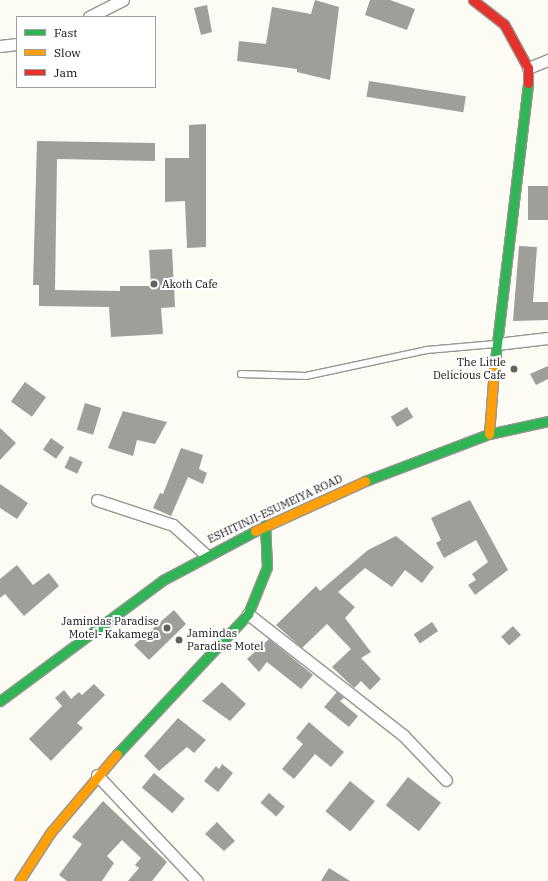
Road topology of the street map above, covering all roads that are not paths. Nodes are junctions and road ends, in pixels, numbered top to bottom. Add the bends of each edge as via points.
1 (123, 0) edge
2 (473, 0) edge
3 (91, 16) edge
4 (16, 44) edge
5 (0, 46) edge
6 (548, 60) edge
7 (528, 68) junction
8 (548, 338) edge
9 (497, 344) junction
10 (241, 374) dead end
11 (548, 420) edge
12 (488, 434) junction
13 (97, 500) dead end
14 (265, 525) junction
15 (206, 555) junction
16 (248, 614) junction
17 (0, 702) edge
18 (97, 775) junction
19 (446, 780) dead end
20 (19, 881) edge
21 (197, 881) edge

1 - 3 street
2 - 7 main road via 504,24
4 - 5 street
6 - 7 street
7 - 9 main road via 527,102
8 - 9 street
9 - 10 lane via 427,350 306,376
9 - 12 main road
11 - 12 main road, ESHITINJI-ESUMEIYA ROAD
12 - 14 main road, ESHITINJI-ESUMEIYA ROAD via 372,478
13 - 15 street via 173,525
14 - 15 main road, ESHITINJI-ESUMEIYA ROAD
14 - 16 main road via 267,567
15 - 17 main road, ESHITINJI-ESUMEIYA ROAD via 163,580
16 - 18 main road
16 - 19 street via 403,735
18 - 20 main road via 51,832
18 - 21 street

